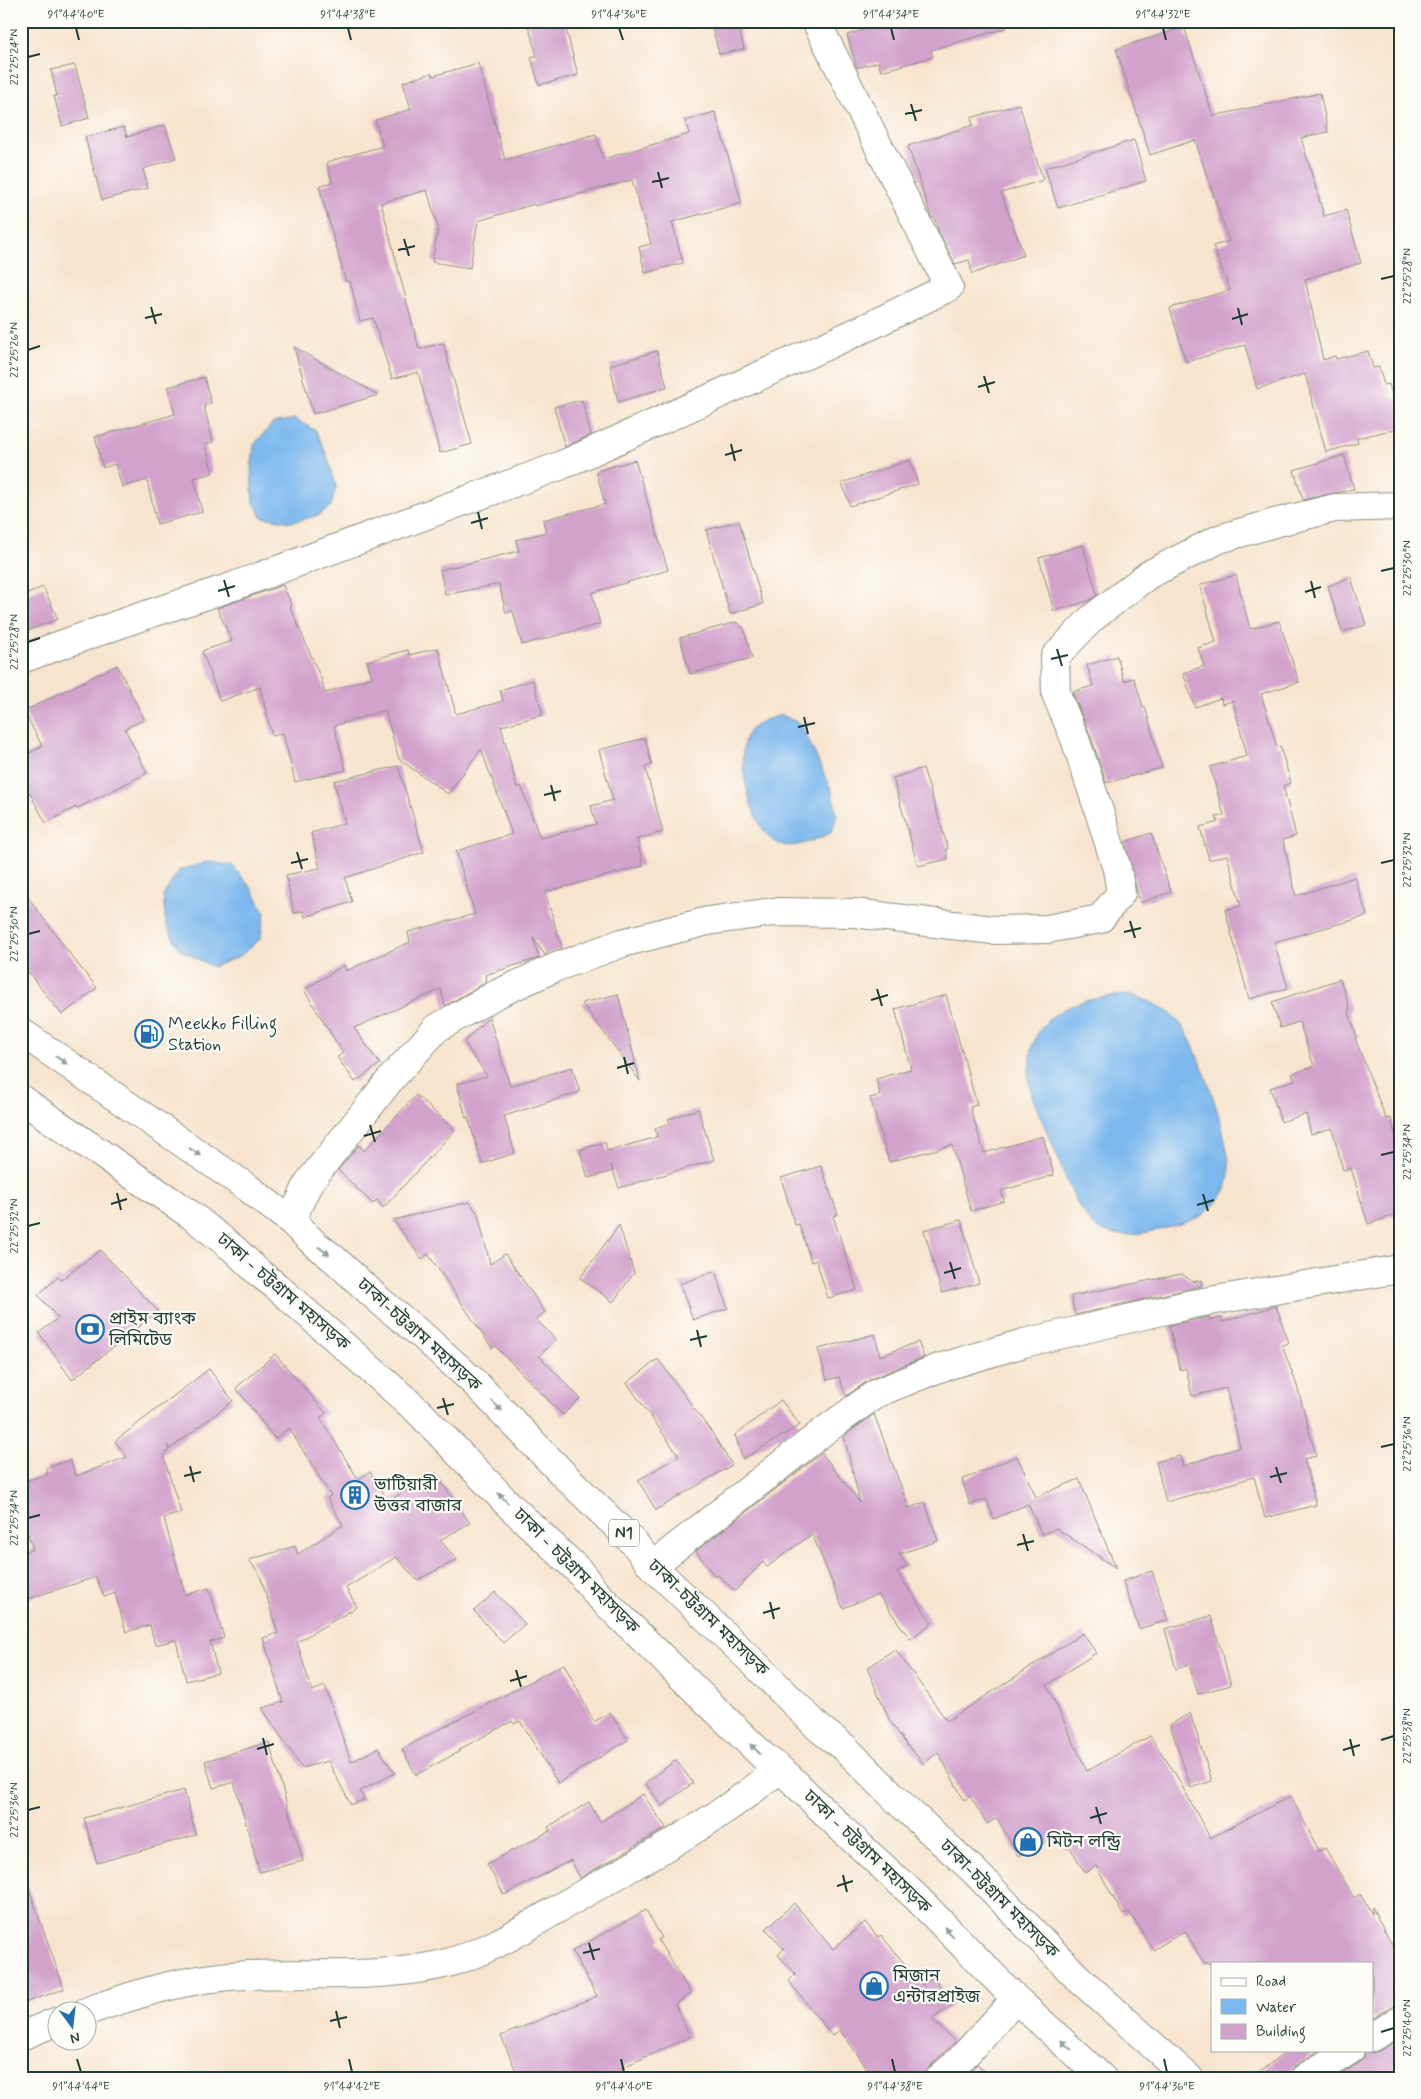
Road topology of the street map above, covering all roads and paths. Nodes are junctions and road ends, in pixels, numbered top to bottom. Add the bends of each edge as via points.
1 (816, 21) edge
2 (1400, 506) edge
3 (21, 659) edge
4 (21, 1032) edge
5 (21, 1099) edge
6 (291, 1221) junction
7 (1400, 1269) edge
8 (652, 1566) junction
9 (779, 1769) junction
10 (1016, 1999) junction
11 (98, 2008) edge
12 (1400, 2020) edge
13 (48, 2025) edge
14 (21, 2036) edge
15 (1374, 2036) edge
16 (1347, 2052) edge
17 (940, 2078) edge
18 (1102, 2078) edge
19 (1189, 2078) edge
20 (1306, 2078) edge

1 - 3 main road via 950,287 562,465 234,586
2 - 6 main road via 1335,508 1219,539 1148,575 1091,619 1055,657 1056,694 1075,739 1117,869 1121,893 1100,919 1047,929 993,930 854,913 773,912 708,921 622,943 554,968 496,994 437,1028 390,1080 309,1182
4 -> 6 main road, ঢাকা-চট্টগ্রাম মহাসড়ক / N1
9 -> 5 main road, ঢাকা - চট্টগ্রাম মহাসড়ক via 596,1594 578,1570 509,1505 418,1411 367,1365 191,1215
6 -> 8 main road, ঢাকা-চট্টগ্রাম মহাসড়ক / N1 via 475,1383 634,1543
7 - 8 main road via 1192,1304 1024,1343 939,1368 877,1393
8 - 19 main road, ঢাকা-চট্টগ্রাম মহাসড়ক / N1 via 820,1729 846,1748 974,1871 1077,1977
10 -> 9 main road, ঢাকা - চট্টগ্রাম মহাসড়ক via 917,1898
9 - 11 main road via 705,1824 648,1858 518,1932 440,1965 395,1972 207,1978 164,1986
10 - 17 main road
18 -> 10 main road, ঢাকা - চট্টগ্রাম মহাসড়ক
12 - 15 main road
13 - 14 main road
16 - 20 main road

